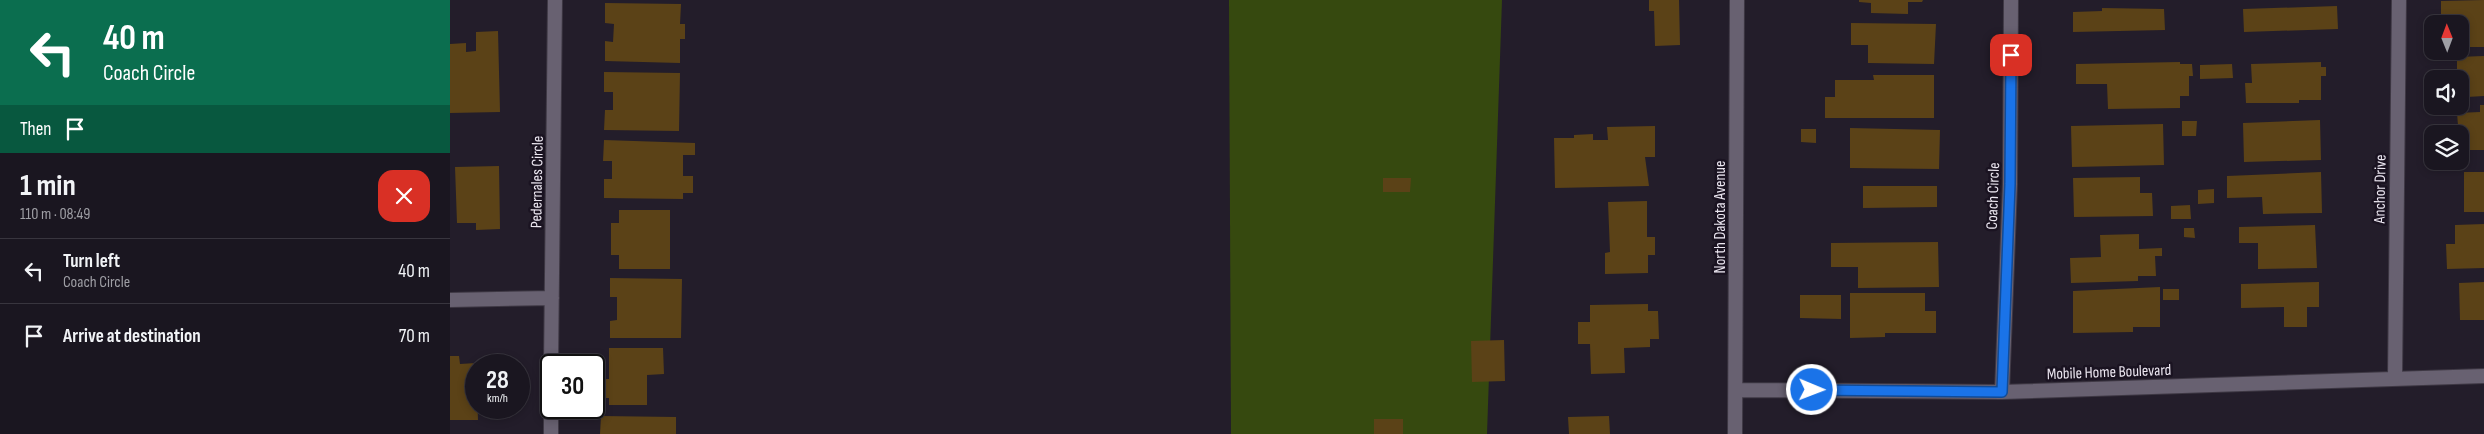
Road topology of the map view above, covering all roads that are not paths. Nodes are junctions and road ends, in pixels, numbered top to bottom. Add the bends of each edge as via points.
1 (555, 0) edge
2 (1738, 0) edge
3 (2011, 0) edge
4 (2399, 0) edge
5 (552, 298) junction
6 (450, 300) edge
7 (552, 354) edge
8 (2484, 376) edge
9 (2395, 378) junction
10 (1736, 390) junction
11 (2002, 392) junction
12 (551, 419) edge
13 (551, 434) edge
14 (1736, 434) edge

1 - 5 street, Pedernales Circle
2 - 10 street, North Dakota Avenue
3 - 11 street, Coach Circle via 2010,184
4 - 9 street, Anchor Drive
5 - 6 street
5 - 7 street, Pedernales Circle
8 - 9 street, Mobile Home Boulevard
9 - 11 street, Mobile Home Boulevard
10 - 11 street, Mobile Home Boulevard
10 - 14 street, North Dakota Avenue
12 - 13 street

